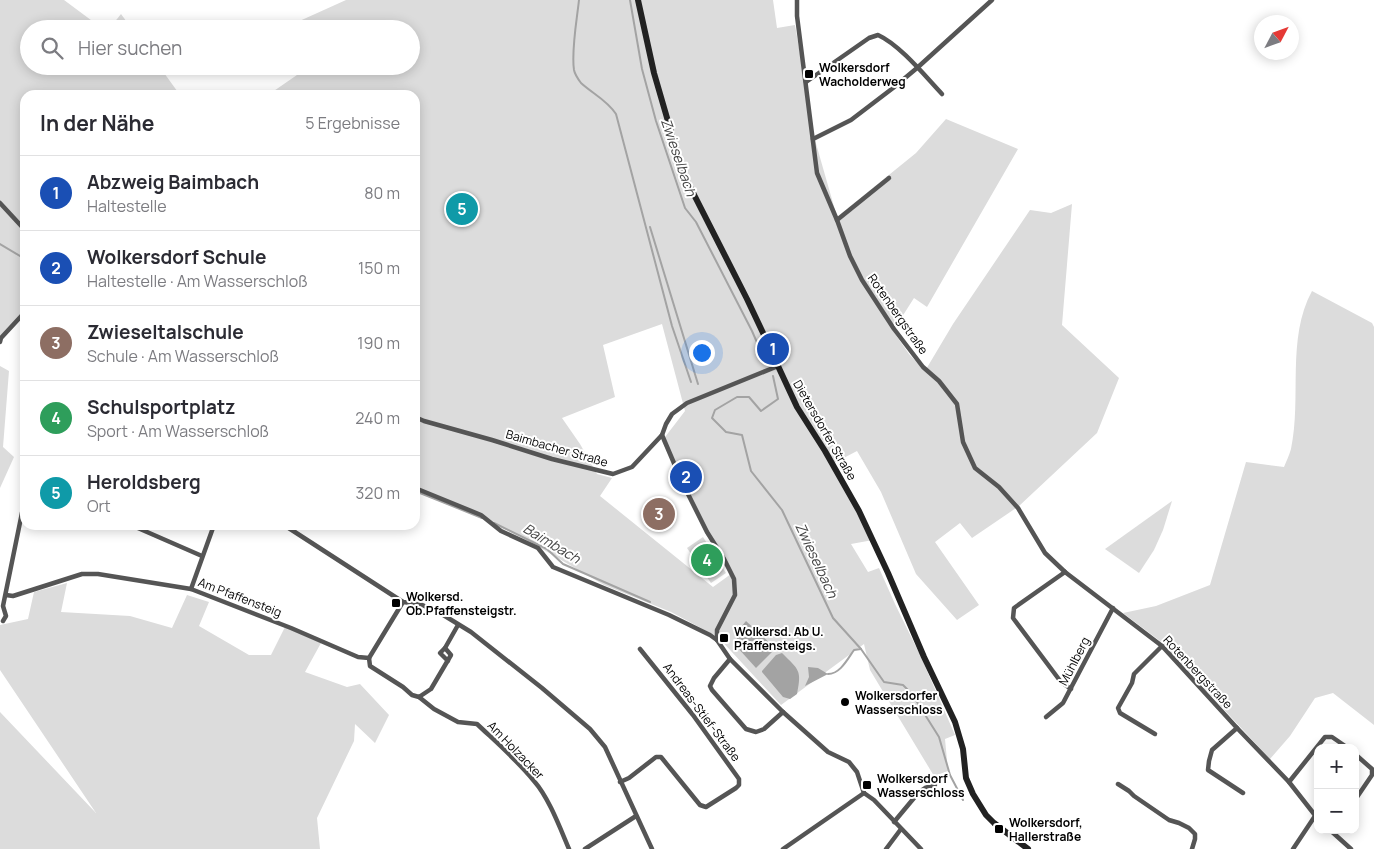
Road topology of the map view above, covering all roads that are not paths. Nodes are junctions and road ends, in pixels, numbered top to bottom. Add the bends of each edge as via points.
1 (638, 0) edge
2 (797, 0) edge
3 (992, 0) edge
4 (917, 68) junction
5 (806, 82) junction
6 (942, 94) dead end
7 (813, 139) junction
8 (889, 178) dead end
9 (0, 203) edge
10 (837, 220) junction
11 (20, 225) edge
12 (20, 317) edge
13 (0, 342) edge
14 (778, 366) junction
15 (420, 419) edge
16 (662, 435) junction
17 (420, 490) edge
18 (20, 519) edge
19 (142, 530) edge
20 (212, 530) edge
21 (292, 530) edge
22 (202, 556) junction
23 (1064, 572) junction
24 (191, 589) junction
25 (6, 595) junction
26 (403, 602) junction
27 (1113, 608) junction
28 (3, 621) dead end
29 (458, 625) junction
30 (717, 640) junction
31 (1162, 646) junction
32 (640, 649) dead end
33 (369, 658) junction
34 (730, 659) junction
35 (1071, 689) junction
36 (418, 697) junction
37 (783, 712) junction
38 (1046, 717) dead end
39 (1237, 728) junction
40 (1154, 734) dead end
41 (1319, 744) edge
42 (1342, 744) edge
43 (1314, 751) edge
44 (1359, 758) edge
45 (620, 782) junction
46 (1289, 782) junction
47 (1118, 784) dead end
48 (935, 785) dead end
49 (864, 793) junction
50 (1242, 793) dead end
51 (1359, 794) edge
52 (1314, 814) edge
53 (636, 816) junction
54 (1314, 820) edge
55 (894, 822) junction
56 (901, 829) junction
57 (1335, 834) edge
58 (569, 849) edge
59 (585, 849) edge
60 (652, 849) edge
61 (783, 849) edge
62 (886, 849) edge
63 (921, 849) edge
64 (1028, 849) edge
65 (1192, 849) edge
66 (1292, 849) edge
67 (1351, 849) edge

1 - 14 street, Dietersdorfer Straße via 654,73 683,173
2 - 5 street, Rotenbergstraße
3 - 4 street
4 - 5 street via 888,39 878,35
4 - 6 street
4 - 7 street via 851,120
5 - 7 street, Rotenbergstraße
7 - 10 street, Rotenbergstraße via 818,174
8 - 10 street
9 - 11 street
10 - 23 street, Rotenbergstraße via 862,280 923,367 957,404 963,442 975,468 1018,508 1045,553
12 - 13 street
14 - 16 street, Baimbacher Straße via 687,403 672,414
14 - 64 street, Dietersdorfer Straße via 798,407 859,511 888,573 955,722 964,749 966,778 973,794 994,823
15 - 16 street, Baimbacher Straße via 613,474 632,467
16 - 30 street via 705,529 734,580 735,595 717,630
17 - 30 street via 481,515 501,531 538,548 553,566 669,615
18 - 25 street
19 - 22 street
20 - 22 street
21 - 26 street
22 - 24 street
23 - 27 street, Rotenbergstraße
23 - 35 street via 1014,608 1012,618 1061,682
24 - 25 street, Am Pfaffensteig via 82,574 13,596
24 - 33 street, Am Pfaffensteig via 358,658
25 - 28 street
26 - 29 street via 420,604
26 - 33 street
27 - 31 street, Rotenbergstraße
27 - 35 street, Mühlberg
29 - 36 street via 445,648 451,655 448,662 431,690
29 - 45 street via 542,688 590,730 605,747
30 - 34 street
31 - 39 street, Rotenbergstraße
31 - 40 street via 1134,674 1118,708 1120,713
32 - 45 street, Andreas-Stief-Straße via 693,715 739,779 739,785 706,807 700,805 661,757
33 - 36 street, Am Holzacker via 370,666
34 - 37 street
34 - 37 street via 710,686 746,730 756,732 764,729
35 - 38 street, Mühlberg via 1063,703
36 - 58 street, Am Holzacker via 434,710 458,722 477,724 514,760 535,782
37 - 49 street via 828,752 849,762 857,772
39 - 46 street, Rotenbergstraße
39 - 50 street via 1212,750 1208,770
41 - 42 street via 1325,737 1332,737
43 - 46 street
44 - 51 street via 1372,769 1372,775
45 - 53 street
46 - 52 street, Rotenbergstraße
47 - 65 street via 1170,820 1189,828 1195,834
48 - 55 street via 919,792
49 - 55 street
49 - 61 street
53 - 59 street
53 - 60 street
54 - 66 street
55 - 56 street
56 - 62 street
56 - 63 street
57 - 67 street

